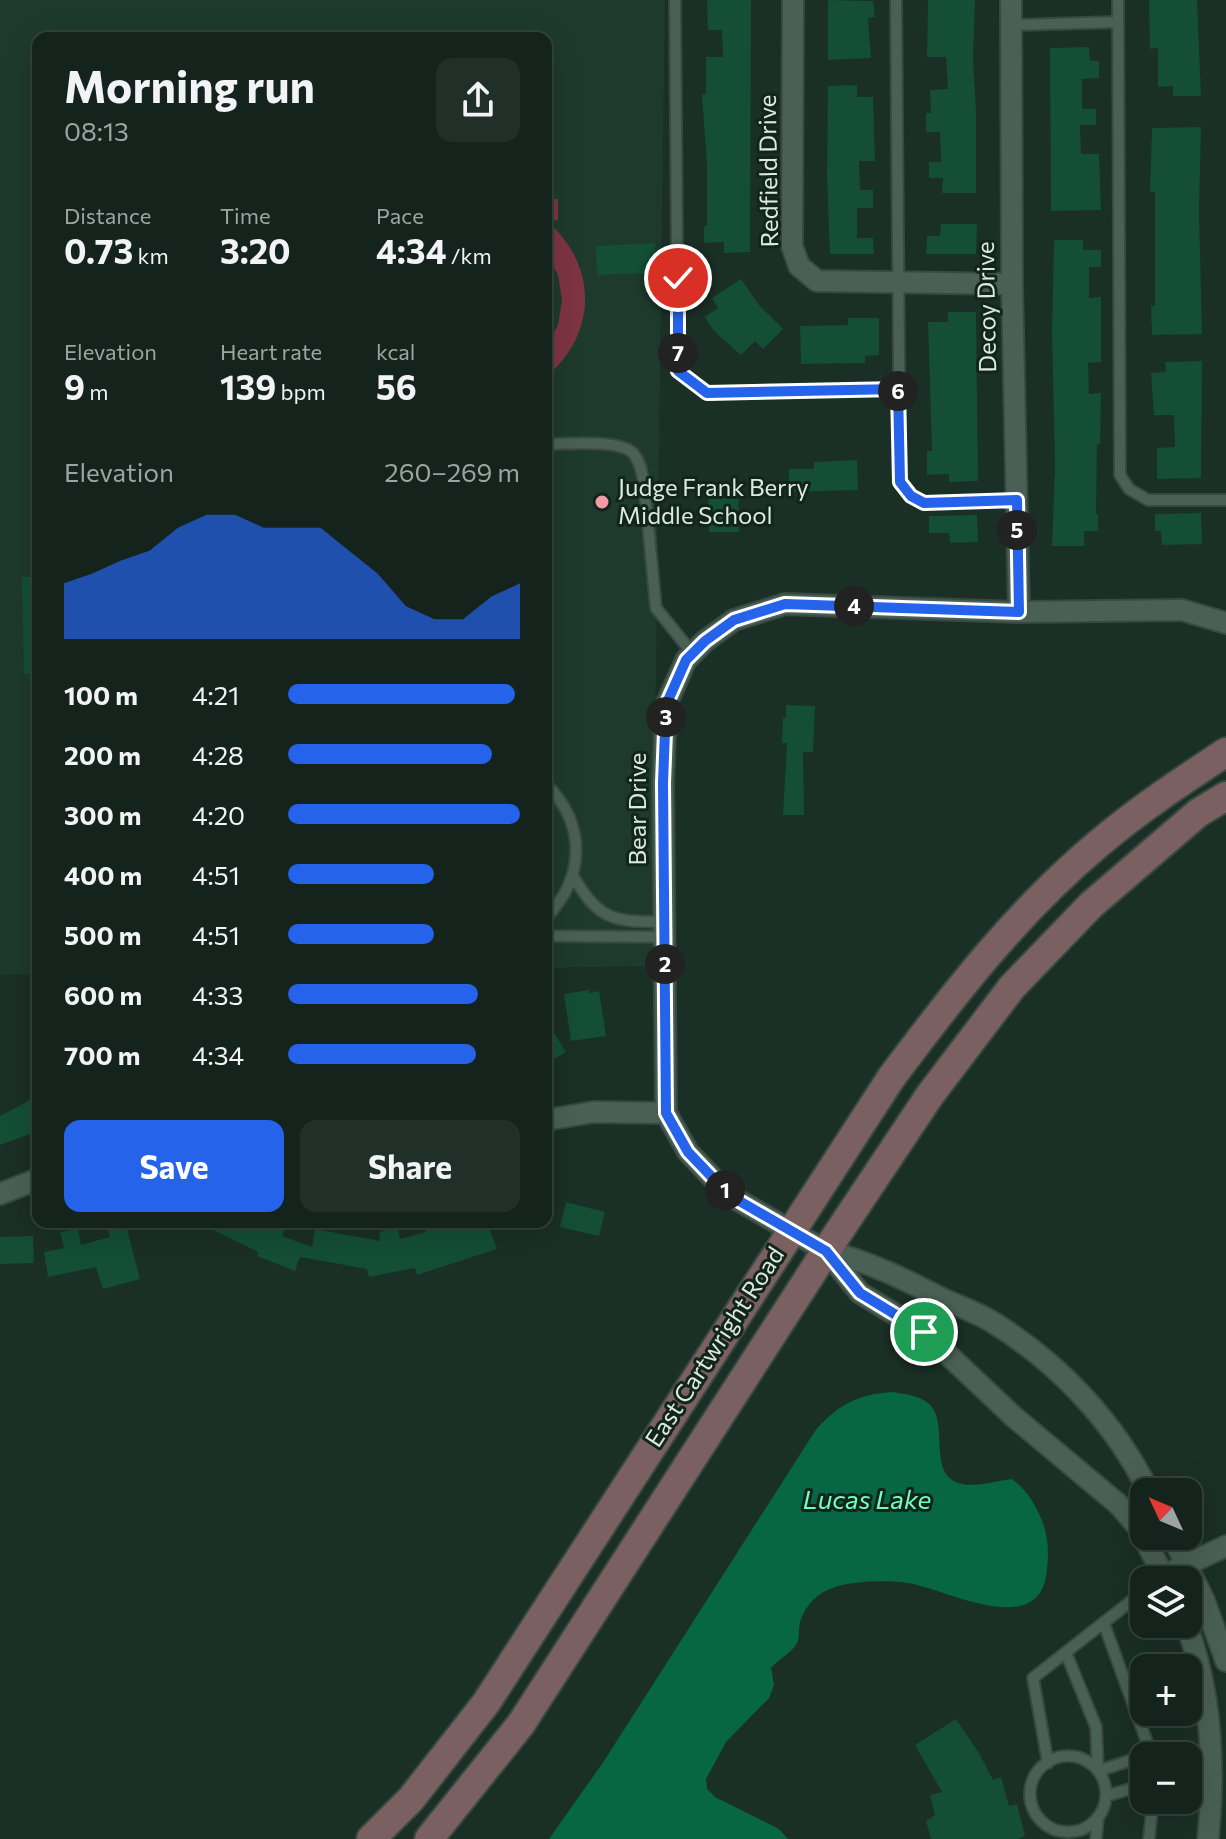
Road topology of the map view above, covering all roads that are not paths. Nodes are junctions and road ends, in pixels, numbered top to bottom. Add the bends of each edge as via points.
1 (675, 0) edge
2 (793, 0) edge
3 (896, 0) edge
4 (1011, 0) edge
5 (1118, 0) edge
6 (1118, 22) junction
7 (1012, 25) junction
8 (897, 282) junction
9 (1012, 284) junction
10 (898, 389) junction
11 (552, 444) edge
12 (1017, 500) junction
13 (1226, 500) edge
14 (1019, 612) junction
15 (1226, 623) edge
16 (693, 654) junction
17 (1226, 752) edge
18 (552, 790) edge
19 (1226, 796) edge
20 (573, 876) junction
21 (552, 911) edge
22 (664, 930) junction
23 (552, 936) edge
24 (666, 1113) junction
25 (552, 1119) edge
26 (32, 1181) edge
27 (0, 1194) edge
28 (790, 1231) junction
29 (826, 1251) junction
30 (1142, 1478) edge
31 (1226, 1546) edge
32 (1179, 1550) edge
33 (1186, 1565) junction
34 (1157, 1566) edge
35 (1130, 1603) edge
36 (1104, 1624) junction
37 (1191, 1638) edge
38 (1066, 1653) junction
39 (1226, 1661) edge
40 (1143, 1742) edge
41 (1218, 1751) edge
42 (1130, 1761) edge
43 (1048, 1763) junction
44 (1098, 1771) junction
45 (1216, 1780) edge
46 (1130, 1789) edge
47 (1106, 1796) junction
48 (1152, 1814) edge
49 (1098, 1816) junction
50 (371, 1839) edge
51 (429, 1839) edge
52 (1096, 1839) edge
53 (1149, 1839) edge
54 (1208, 1839) edge

1 - 10 lane via 678,371 707,393
2 - 8 street, Redfield Drive via 792,246 799,266 817,281
3 - 8 lane
4 - 7 street, Decoy Drive
5 - 6 lane
6 - 7 lane
6 - 13 lane via 1120,475 1129,489 1148,500
7 - 9 street, Decoy Drive
8 - 9 street, Redfield Drive
8 - 10 lane
9 - 12 street, Decoy Drive
10 - 12 lane via 900,482 911,496 924,503
11 - 16 lane via 614,445 632,452 644,483 656,608
12 - 14 street, Decoy Drive
14 - 15 street, Bear Drive via 1182,610
14 - 16 street, Bear Drive via 785,604 734,620
16 - 22 street, Bear Drive via 666,705
17 - 28 main road, East Cartwright Road via 1096,845 1028,910 954,993
18 - 20 lane via 571,820 577,847
19 - 29 main road, East Cartwright Road via 1198,813 1091,905 1012,987 930,1095
20 - 21 lane
20 - 22 lane via 604,913
22 - 23 lane
22 - 24 street, Bear Drive
24 - 25 street via 593,1112
24 - 28 street, Bear Drive via 688,1152 729,1195
26 - 27 street
28 - 29 street, Bear Drive
28 - 50 main road, East Cartwright Road via 486,1703 411,1799
29 - 30 street via 878,1266 992,1321 1044,1358 1102,1418
29 - 34 street via 860,1293 924,1332 1118,1504 1138,1527
29 - 51 main road, East Cartwright Road via 521,1724
31 - 33 street
32 - 33 street
33 - 39 street
35 - 36 lane
36 - 38 lane
36 - 40 lane
37 - 41 street
38 - 43 lane via 1033,1678
38 - 44 lane via 1096,1727
41 - 45 street
42 - 44 lane
43 - 44 lane via 1066,1756 1089,1762
43 - 49 lane via 1031,1785 1039,1818 1060,1831 1073,1832
44 - 47 lane
45 - 54 street
46 - 47 lane
47 - 49 lane
48 - 53 lane
49 - 52 lane

